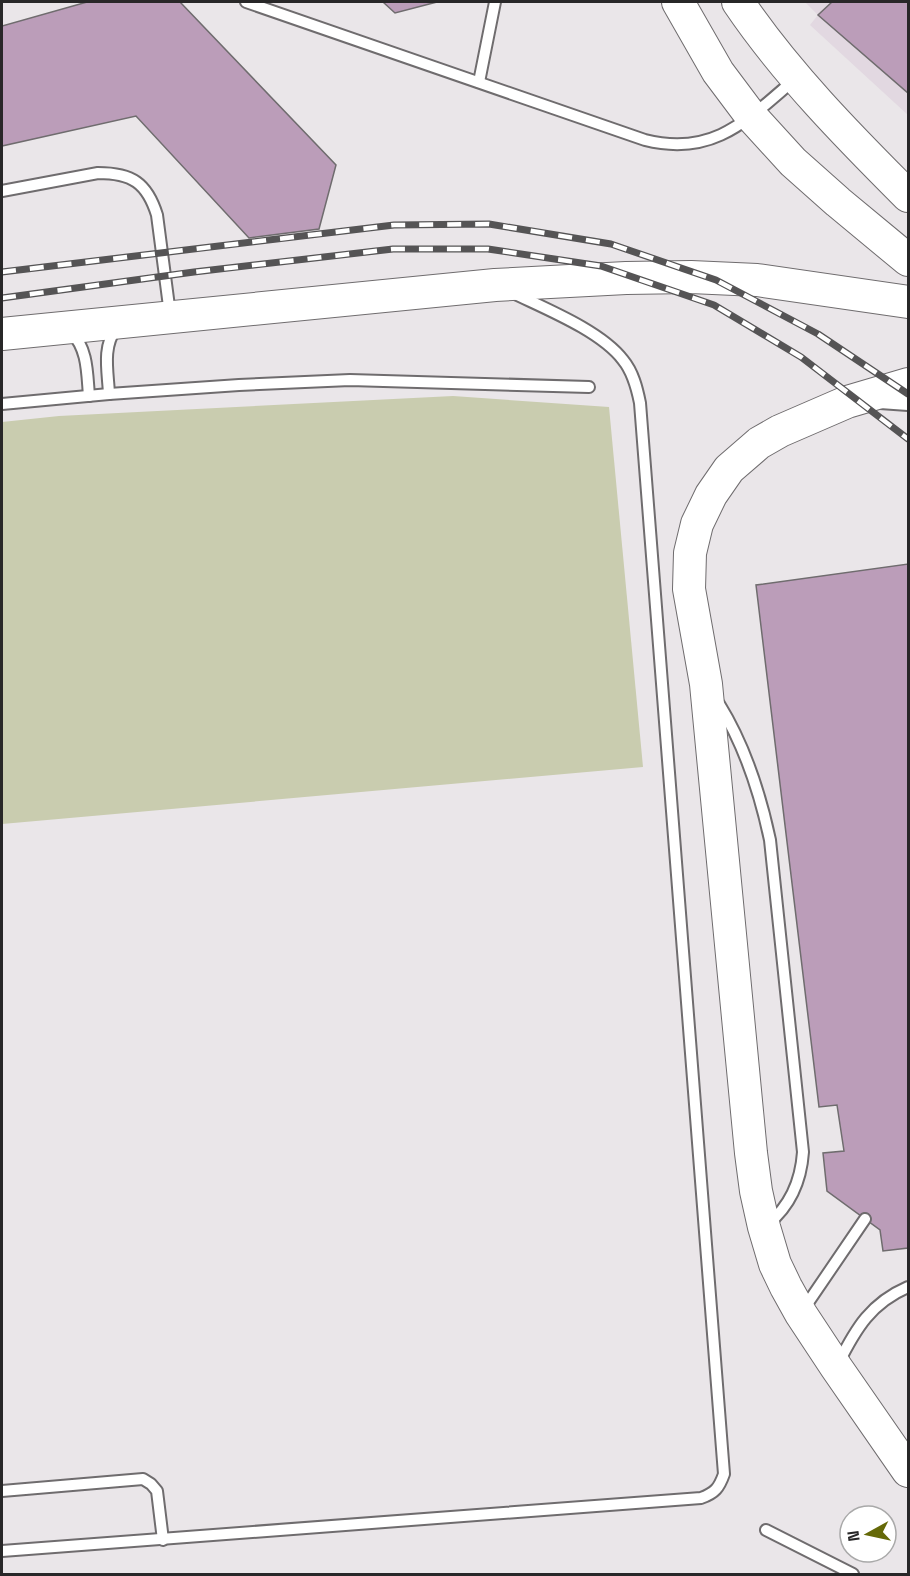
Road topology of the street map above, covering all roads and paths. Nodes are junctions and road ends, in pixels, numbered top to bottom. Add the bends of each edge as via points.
1 (246, 2) edge
2 (495, 2) edge
3 (678, 2) edge
4 (738, 2) edge
5 (796, 78) junction
6 (479, 82) junction
7 (751, 116) junction
8 (2, 190) edge
9 (909, 196) edge
10 (909, 260) edge
11 (495, 285) junction
12 (909, 302) edge
13 (170, 317) junction
14 (125, 321) junction
15 (66, 327) junction
16 (2, 333) edge
17 (909, 384) edge
18 (589, 387) dead end
19 (109, 394) junction
20 (89, 396) junction
21 (847, 402) junction
22 (2, 404) edge
23 (909, 405) edge
24 (706, 684) junction
25 (865, 1219) dead end
26 (764, 1227) junction
27 (909, 1287) edge
28 (801, 1314) junction
29 (836, 1367) junction
30 (909, 1471) edge
31 (2, 1491) edge
32 (766, 1530) dead end
33 (163, 1539) junction
34 (2, 1551) edge
35 (853, 1575) edge

1 - 6 lane
2 - 6 lane
3 - 7 main road via 718,72
4 - 5 main road
5 - 7 lane
5 - 9 main road
6 - 7 lane via 662,144 696,144 732,130
7 - 10 main road via 801,169
8 - 13 lane via 98,173 130,177 143,187 157,215
11 - 12 main road via 691,276 756,280
11 - 13 main road
11 - 33 lane via 605,342 623,360 635,381 640,403 724,1474 713,1494 701,1498
13 - 14 main road
14 - 15 main road
14 - 19 lane via 114,332 107,350
15 - 16 main road
15 - 20 lane via 85,354
17 - 21 main road
18 - 19 lane via 350,380
19 - 20 lane
20 - 22 lane
21 - 23 lane
21 - 24 main road via 759,443 729,469 711,495 697,524 689,577
24 - 26 main road via 751,1153
24 - 26 lane via 746,759 770,840 803,1152 795,1191 787,1205
25 - 28 lane
26 - 28 main road via 775,1264
27 - 29 lane via 869,1313
28 - 29 main road
29 - 30 main road
31 - 33 lane via 143,1479 157,1491
32 - 35 lane
33 - 34 lane

